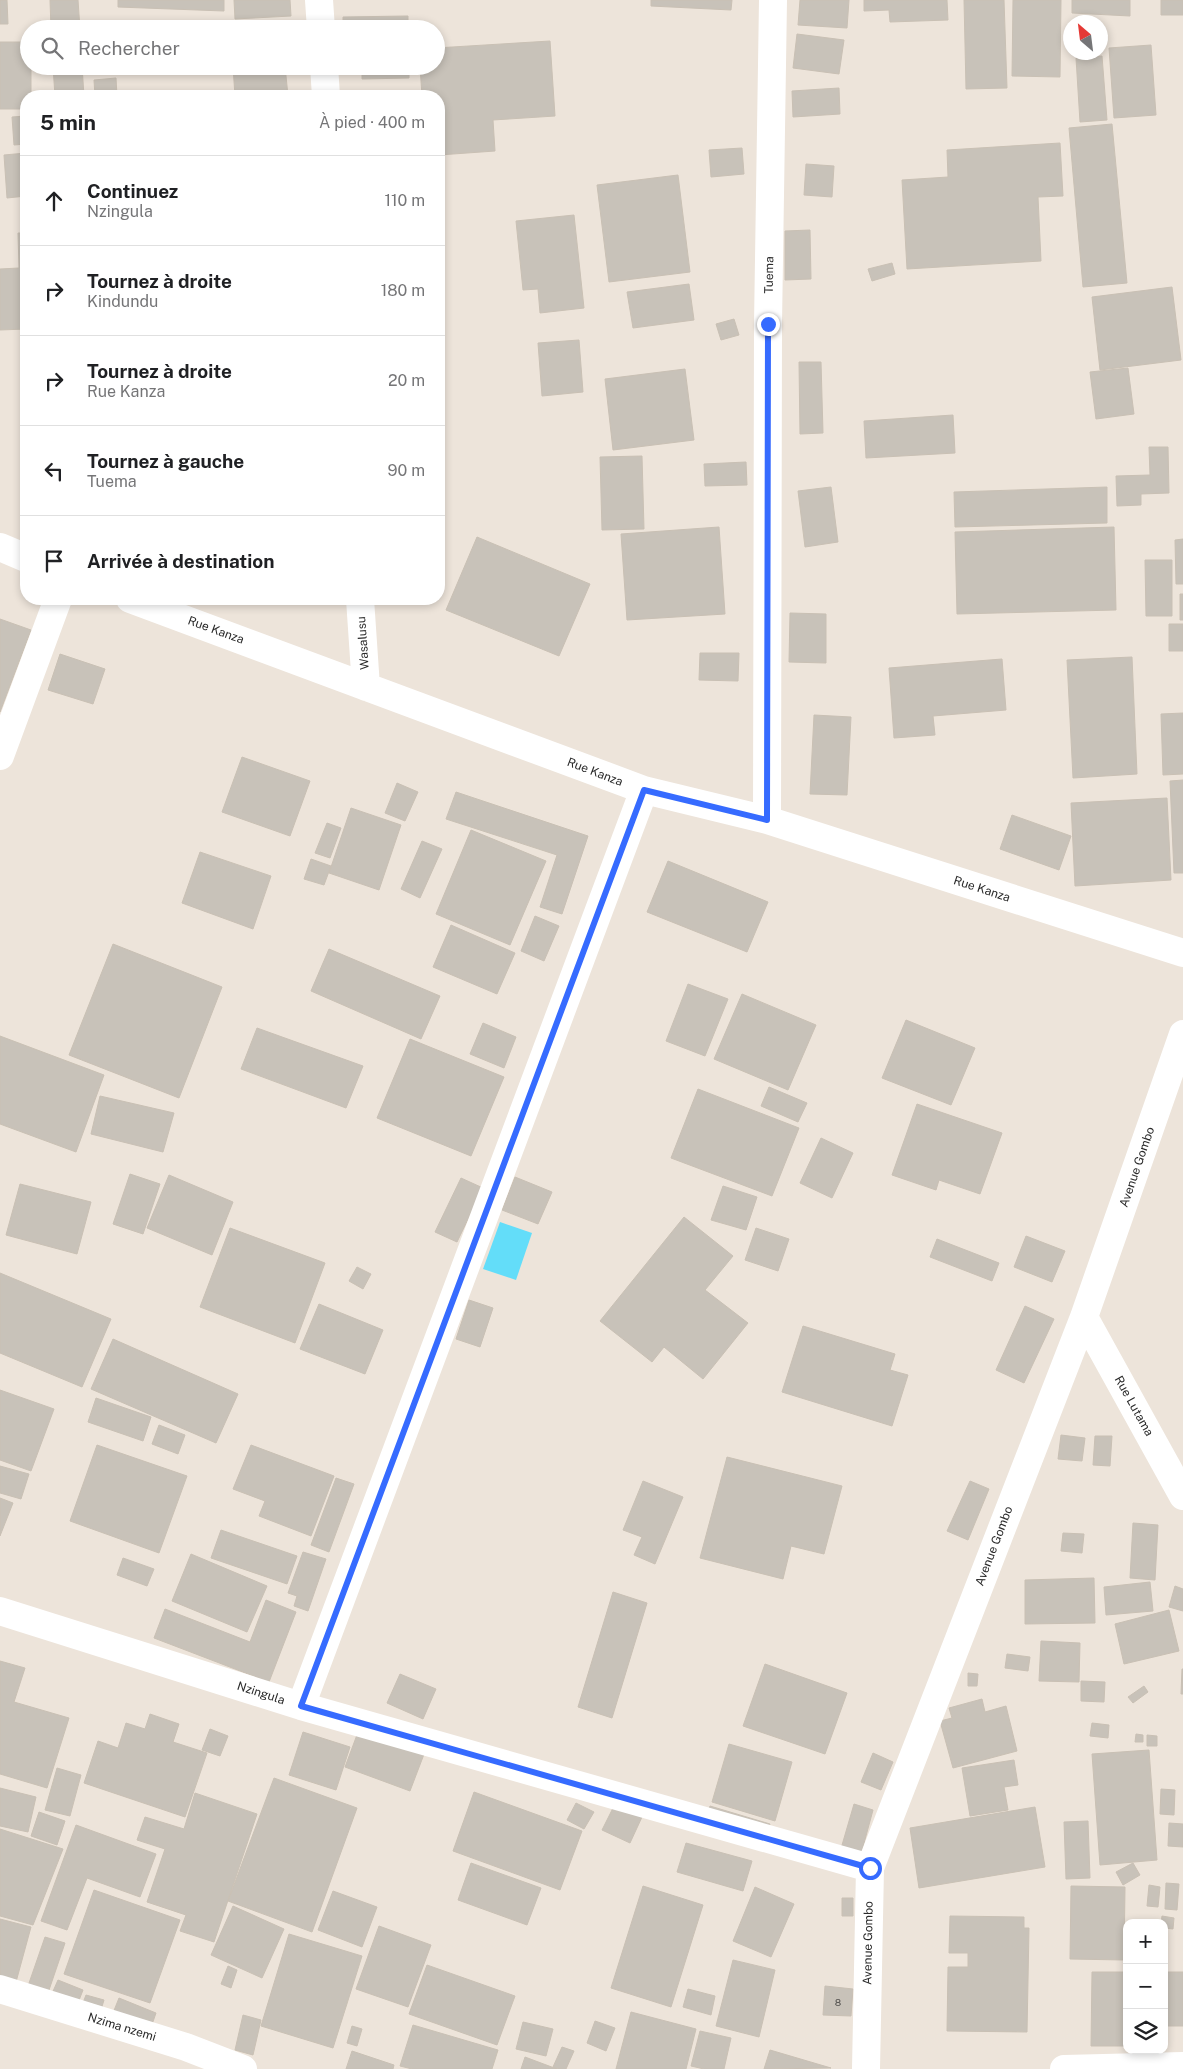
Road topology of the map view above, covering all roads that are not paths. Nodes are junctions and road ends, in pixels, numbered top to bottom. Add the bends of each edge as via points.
1 (320, 0) edge
2 (773, 0) edge
3 (321, 20) edge
4 (325, 75) edge
5 (326, 90) edge
6 (0, 547) edge
7 (20, 555) edge
8 (56, 605) edge
9 (146, 605) edge
10 (360, 605) edge
11 (366, 687) junction
12 (0, 756) edge
13 (644, 790) junction
14 (767, 820) junction
15 (1183, 953) edge
16 (1183, 1034) edge
17 (1084, 1317) junction
18 (1180, 1486) edge
19 (0, 1611) edge
20 (301, 1706) junction
21 (870, 1868) junction
22 (0, 1989) edge
23 (1183, 2066) edge
24 (243, 2069) edge
25 (866, 2069) edge
26 (1064, 2069) edge

1 - 3 street
2 - 14 street, Tuema via 768,324
4 - 5 street
6 - 7 street
8 - 12 street
9 - 11 street, Rue Kanza
10 - 11 street, Wasalusu
11 - 13 street, Rue Kanza
13 - 14 street, Rue Kanza
13 - 20 street
14 - 15 street, Rue Kanza
16 - 17 street, Avenue Gombo
17 - 18 street, Rue Lutama
17 - 21 street, Avenue Gombo
19 - 20 street, Nzingula
20 - 21 street, Nzingula
21 - 25 street, Avenue Gombo
22 - 24 street, Nzima nzemi via 186,2047
23 - 26 street

